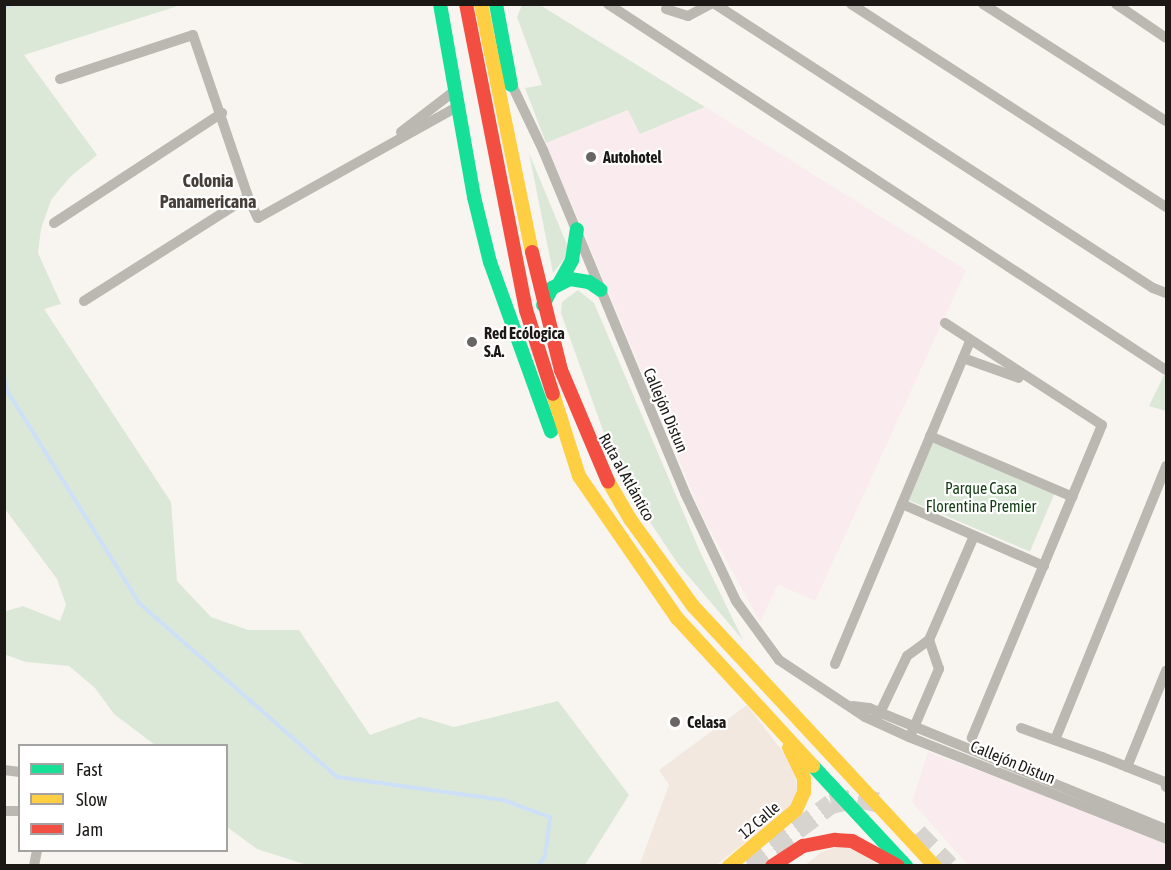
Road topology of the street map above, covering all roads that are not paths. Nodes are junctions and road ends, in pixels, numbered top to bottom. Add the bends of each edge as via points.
1 (440, 4) edge
2 (452, 4) edge
3 (465, 4) edge
4 (481, 4) edge
5 (496, 4) edge
6 (608, 4) edge
7 (713, 4) edge
8 (850, 4) edge
9 (983, 4) edge
10 (1116, 4) edge
11 (672, 9) edge
12 (1167, 38) edge
13 (60, 79) dead end
14 (510, 81) junction
15 (456, 90) junction
16 (458, 106) junction
17 (222, 113) junction
18 (1167, 121) edge
19 (394, 138) junction
20 (248, 197) junction
21 (1167, 207) edge
22 (54, 223) dead end
23 (577, 230) junction
24 (533, 263) junction
25 (560, 282) junction
26 (601, 290) junction
27 (1167, 293) edge
28 (84, 301) dead end
29 (543, 305) junction
30 (505, 308) junction
31 (945, 323) dead end
32 (970, 341) junction
33 (963, 358) junction
34 (1167, 370) edge
35 (1039, 385) junction
36 (930, 436) junction
37 (1167, 466) edge
38 (579, 476) junction
39 (1073, 497) junction
40 (902, 504) junction
41 (974, 536) junction
42 (1044, 566) junction
43 (930, 640) junction
44 (836, 664) dead end
45 (1167, 671) edge
46 (753, 702) junction
47 (878, 717) junction
48 (1022, 728) dead end
49 (912, 732) junction
50 (972, 738) dead end
51 (1055, 740) junction
52 (1127, 767) junction
53 (1167, 787) edge
54 (1167, 829) edge
55 (1167, 839) edge
56 (729, 866) edge
57 (772, 866) edge
58 (898, 866) edge
59 (906, 866) edge
60 (935, 866) edge

1 - 15 main road
2 - 30 main road via 505,276
3 - 38 main road via 526,310
4 - 24 main road, Ruta al Atlántico
5 - 14 main road
6 - 34 street
7 - 11 street via 688,16
7 - 27 street via 1153,288
8 - 21 street
9 - 18 street
10 - 12 street
13 - 17 street via 193,35
14 - 23 street, Callejón Distun
14 - 24 main road via 535,229
15 - 16 main road
15 - 19 street
16 - 19 street
16 - 30 main road via 474,197
17 - 20 street
17 - 22 street
19 - 20 street via 261,217
20 - 28 street
23 - 25 main road via 572,260
23 - 26 street, Callejón Distun
24 - 29 main road, Ruta al Atlántico
25 - 26 main road via 579,279
25 - 29 main road
26 - 47 street, Callejón Distun via 685,493 736,602 778,660 814,686
29 - 60 main road, Ruta al Atlántico via 561,370 598,464 653,552 693,606
30 - 38 main road via 546,422
31 - 32 street
32 - 33 street
32 - 35 street
33 - 35 street
33 - 36 street
35 - 39 street via 1102,425
36 - 39 street
36 - 40 street
37 - 51 street
38 - 46 main road via 677,618
39 - 42 street
40 - 41 street
40 - 44 street
41 - 42 street
41 - 43 street
42 - 50 street
43 - 47 street via 907,656
43 - 49 street via 939,669
45 - 52 street
46 - 56 main road, 12 Calle via 793,752 804,778 804,792 796,810
46 - 59 main road
47 - 49 street, Callejón Distun
48 - 51 street
49 - 54 street, Callejón Distun
49 - 55 street, Callejón Distun
51 - 52 street
52 - 53 street via 1165,782
57 - 58 main road via 803,846 835,840 852,841

